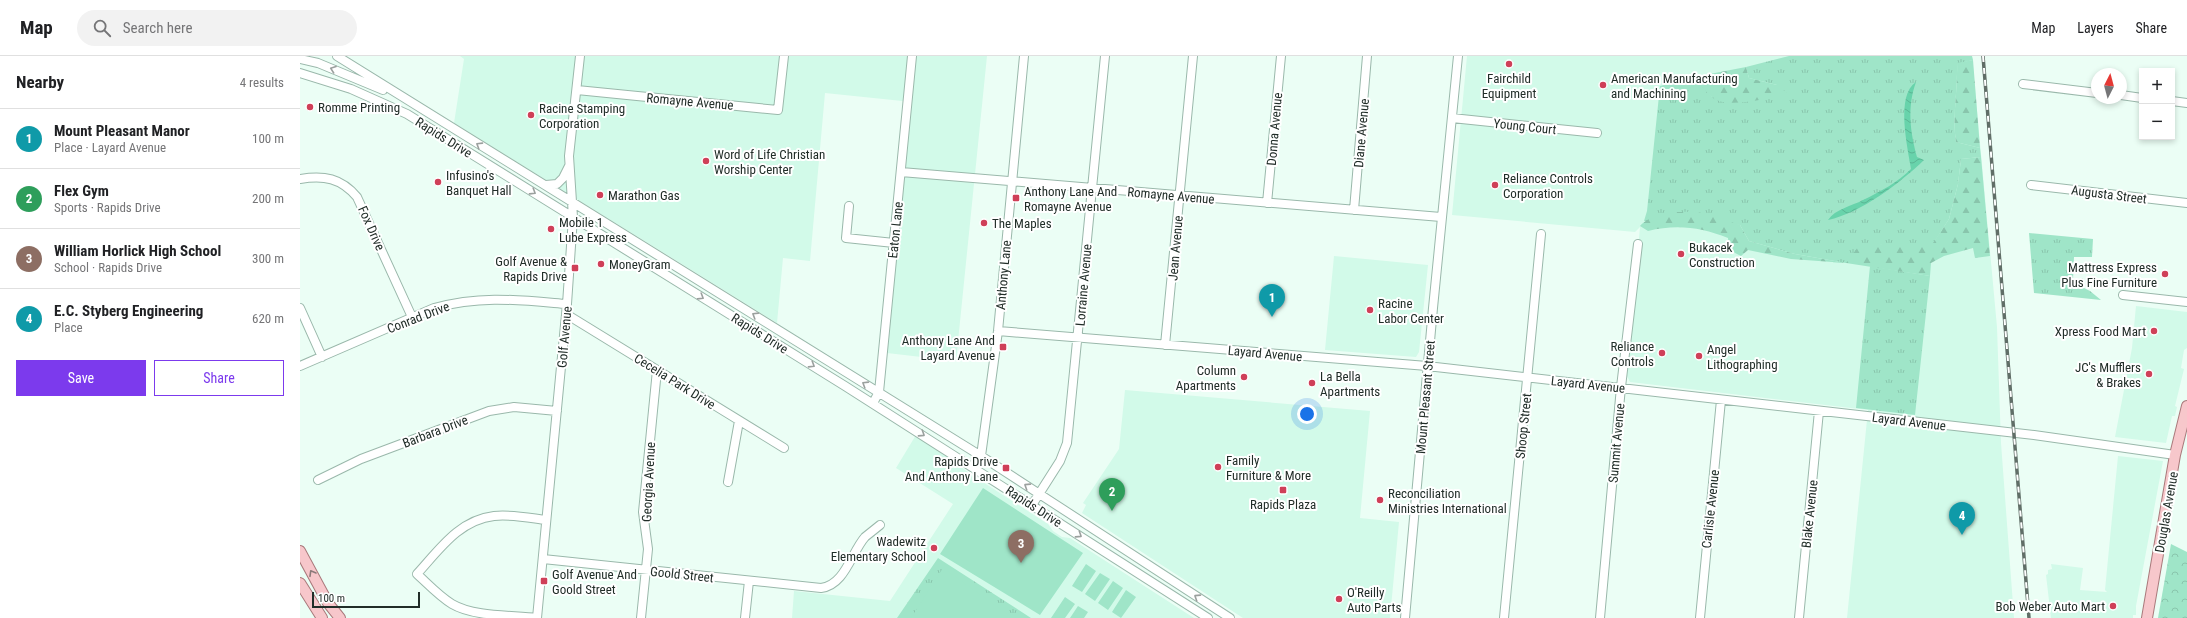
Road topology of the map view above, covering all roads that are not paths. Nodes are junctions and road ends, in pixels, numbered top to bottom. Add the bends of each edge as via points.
1 (337, 56) edge
2 (580, 56) edge
3 (784, 56) edge
4 (912, 56) edge
5 (1024, 56) edge
6 (1105, 56) edge
7 (1193, 56) edge
8 (1281, 56) edge
9 (1368, 56) edge
10 (1458, 56) edge
11 (300, 59) edge
12 (300, 73) edge
13 (350, 76) junction
14 (2023, 84) dead end
15 (346, 88) junction
16 (577, 90) junction
17 (2091, 92) edge
18 (2127, 97) edge
19 (2139, 98) edge
20 (408, 100) junction
21 (2175, 101) edge
22 (2187, 103) edge
23 (436, 118) junction
24 (1452, 118) junction
25 (430, 129) junction
26 (1597, 133) dead end
27 (494, 153) junction
28 (488, 164) junction
29 (570, 165) junction
30 (901, 172) junction
31 (300, 179) edge
32 (1012, 182) junction
33 (546, 185) junction
34 (2031, 185) dead end
35 (1092, 188) junction
36 (1180, 196) junction
37 (572, 202) junction
38 (1267, 203) junction
39 (2187, 203) edge
40 (849, 206) dead end
41 (1354, 210) junction
42 (573, 217) junction
43 (1441, 217) junction
44 (624, 234) junction
45 (1541, 234) dead end
46 (894, 243) junction
47 (617, 244) junction
48 (1638, 244) dead end
49 (646, 247) junction
50 (638, 258) junction
51 (686, 272) junction
52 (679, 283) junction
53 (2123, 295) dead end
54 (2187, 302) edge
55 (567, 304) junction
56 (737, 304) junction
57 (300, 308) edge
58 (566, 314) junction
59 (731, 315) junction
60 (412, 317) junction
61 (998, 331) junction
62 (1078, 338) junction
63 (794, 340) junction
64 (1166, 345) junction
65 (788, 350) junction
66 (322, 358) junction
67 (300, 366) edge
68 (1427, 366) junction
69 (657, 370) junction
70 (1528, 378) junction
71 (1621, 387) junction
72 (879, 392) junction
73 (1721, 400) junction
74 (873, 403) junction
75 (2187, 410) edge
76 (557, 411) junction
77 (1819, 411) junction
78 (739, 421) junction
79 (784, 448) dead end
80 (2175, 455) junction
81 (981, 456) junction
82 (973, 467) junction
83 (318, 480) dead end
84 (728, 482) dead end
85 (1039, 494) junction
86 (1032, 504) junction
87 (546, 520) junction
88 (880, 525) dead end
89 (300, 551) edge
90 (543, 559) junction
91 (646, 570) junction
92 (749, 581) junction
93 (300, 583) edge
94 (322, 618) edge
95 (340, 618) edge
96 (537, 618) edge
97 (641, 618) edge
98 (745, 618) edge
99 (1208, 618) edge
100 (1230, 618) edge
101 (1405, 618) edge
102 (1504, 618) edge
103 (1600, 618) edge
104 (1700, 618) edge
105 (1799, 618) edge
106 (2147, 618) edge

1 - 20 street, Rapids Drive
2 - 16 street, Golf Avenue
3 - 16 street, Romayne Avenue via 778,110
4 - 30 street, Eaton Lane
5 - 32 street, Anthony Lane
6 - 35 street, Lorraine Avenue
7 - 36 street, Jean Avenue
8 - 38 street, Donna Avenue
9 - 41 street, Diane Avenue
10 - 24 street, Mount Pleasant Street
13 -> 11 street
12 - 15 street, Rapids Drive
13 - 15 street
13 - 20 street
14 - 17 street
15 - 25 street, Rapids Drive via 388,105
16 - 29 street, Golf Avenue
18 - 19 street
20 - 23 street, Rapids Drive
21 - 22 street
23 - 25 street
27 -> 23 street, Rapids Drive
24 - 26 street, Young Court
24 - 43 street, Mount Pleasant Street
25 - 28 street, Rapids Drive
27 - 28 street
27 - 33 street, Rapids Drive
28 -> 42 street, Rapids Drive
29 - 33 street via 557,184
29 - 37 street, Golf Avenue
30 - 32 street, Romayne Avenue
30 - 46 street, Eaton Lane
31 - 60 street, Fox Drive via 314,176 334,179 344,184 357,197
32 - 35 street, Romayne Avenue
32 - 61 street, Anthony Lane
33 - 37 street, Rapids Drive
34 - 39 street, Augusta Street
35 - 36 street, Romayne Avenue
35 - 62 street, Lorraine Avenue
36 - 38 street, Romayne Avenue
36 - 64 street, Jean Avenue
37 - 42 street, Golf Avenue
37 - 44 street, Rapids Drive
38 - 41 street, Romayne Avenue
40 - 46 street via 846,238
41 - 43 street, Romayne Avenue
42 - 47 street, Rapids Drive
42 - 55 street, Golf Avenue
43 - 68 street, Mount Pleasant Street
44 - 47 street
44 - 49 street, Rapids Drive
45 - 70 street, Shoop Street
46 - 72 street, Eaton Lane
47 - 50 street, Rapids Drive
48 - 71 street, Summit Avenue
49 - 50 street
49 - 51 street, Rapids Drive
50 - 52 street, Rapids Drive
51 - 52 street
51 - 56 street, Rapids Drive
52 -> 59 street, Rapids Drive
53 - 54 street
55 - 58 street, Golf Avenue
55 - 60 street, Conrad Drive via 482,298 452,303
56 - 59 street
63 -> 56 street, Rapids Drive
57 - 66 street
58 - 69 street, Cecelia Park Drive
58 - 76 street, Golf Avenue
59 - 65 street, Rapids Drive
60 - 66 street, Conrad Drive
61 - 62 street, Layard Avenue
61 - 81 street, Anthony Lane
62 - 64 street, Layard Avenue
62 - 85 street, Lorraine Avenue via 1067,443 1060,461
63 - 65 street
72 -> 63 street, Rapids Drive
64 - 68 street, Layard Avenue
65 -> 74 street, Rapids Drive
66 - 67 street, Conrad Drive
68 - 70 street, Layard Avenue
68 - 101 street, Mount Pleasant Street
69 - 78 street, Cecelia Park Drive
69 - 91 street, Georgia Avenue via 643,512 648,549
70 - 71 street, Layard Avenue
70 - 102 street, Shoop Street
71 - 73 street, Layard Avenue
71 - 103 street, Summit Avenue
72 - 74 street, Eaton Lane
72 - 81 street, Rapids Drive
73 - 77 street, Layard Avenue
73 - 104 street, Carlisle Avenue
74 -> 82 street, Rapids Drive
75 - 80 main road, Douglas Avenue
76 - 83 street, Barbara Drive via 514,407 489,410 361,459
76 - 87 street, Golf Avenue
77 - 80 street, Layard Avenue
77 - 105 street, Blake Avenue
78 - 79 street, Cecelia Park Drive
78 - 84 street
80 - 106 main road, Douglas Avenue
81 - 82 street, Anthony Lane
85 -> 81 street, Rapids Drive
82 - 86 street, Rapids Drive
85 - 86 street, Lorraine Avenue
100 -> 85 street, Rapids Drive
86 -> 99 street, Rapids Drive
87 - 90 street, Golf Avenue
87 - 96 street via 508,516 484,518 462,528 417,574 446,600 463,609
88 - 92 street, Goold Street via 865,538 837,581 826,588
95 -> 89 main road via 328,603
90 - 91 street, Goold Street
90 - 96 street, Golf Avenue
91 - 92 street, Goold Street
91 - 97 street, Georgia Avenue
92 - 98 street
93 - 94 main road

